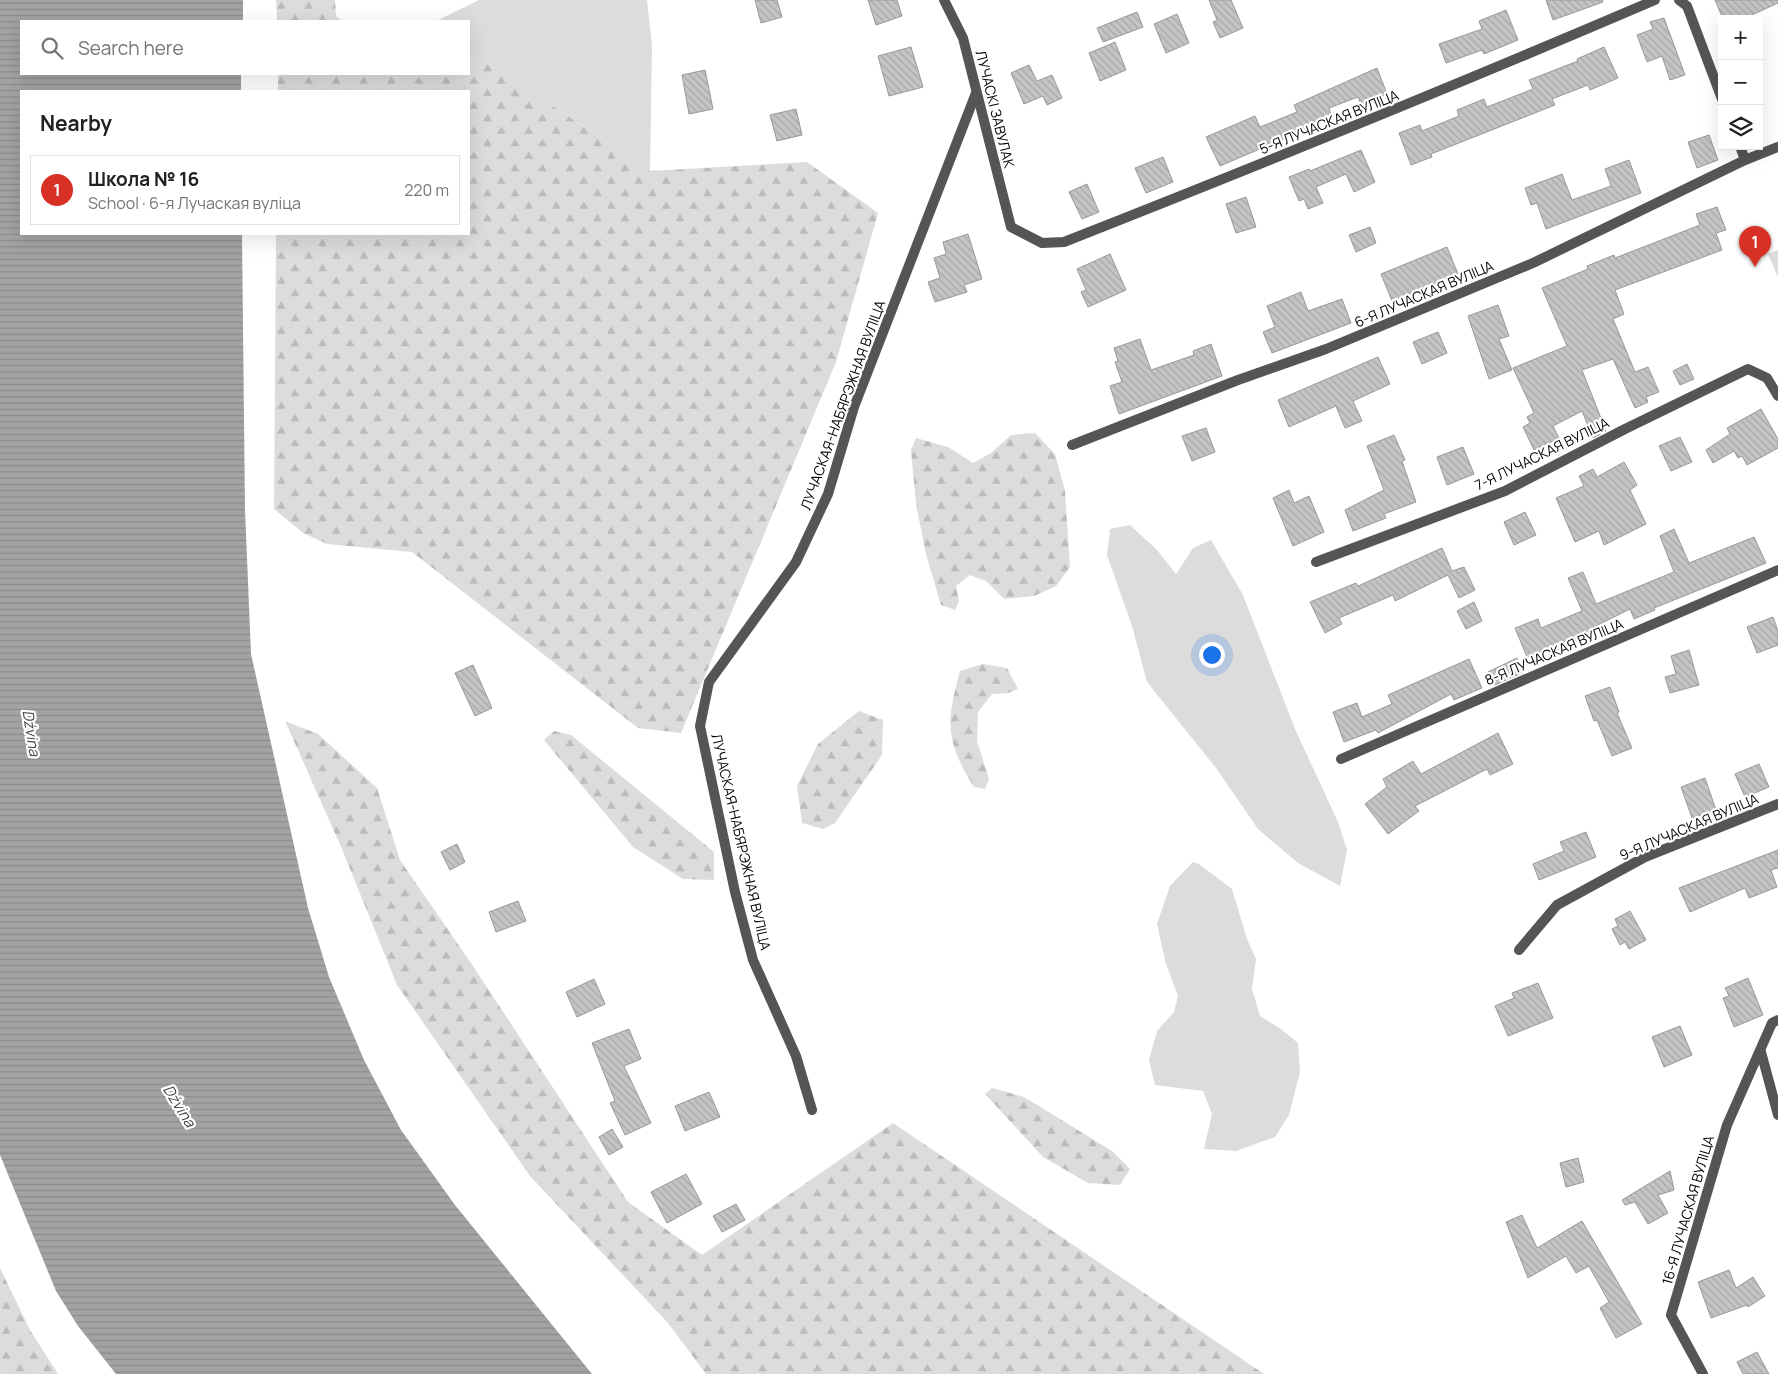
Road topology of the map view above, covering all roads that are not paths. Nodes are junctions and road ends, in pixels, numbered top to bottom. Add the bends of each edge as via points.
1 (944, 0) edge
2 (1655, 0) edge
3 (1679, 0) edge
4 (1718, 88) edge
5 (976, 93) junction
6 (1778, 147) edge
7 (1741, 150) edge
8 (1745, 160) junction
9 (1011, 227) joint
10 (1778, 396) edge
11 (1072, 445) dead end
12 (1316, 562) dead end
13 (1778, 570) edge
14 (1341, 759) dead end
15 (1778, 804) edge
16 (1519, 950) dead end
17 (1778, 1020) edge
18 (1761, 1052) junction
19 (812, 1110) dead end
20 (1778, 1116) edge
21 (1703, 1374) edge

1 - 5 street, ЛУЧАСКІ ЗАВУЛАК via 963,38
2 - 9 street, 5-Я ЛУЧАСКАЯ ВУЛІЦА via 1453,87 1064,242 1042,243
3 - 4 street via 1687,6
5 - 9 street, ЛУЧАСКІ ЗАВУЛАК
5 - 19 street, ЛУЧАСКАЯ-НАБЯРЭЖНАЯ ВУЛІЦА via 854,407 828,494 796,562 709,682 700,726 735,892 753,960 796,1056
6 - 8 street, 6-Я ЛУЧАСКАЯ ВУЛІЦА
7 - 8 street
8 - 11 street, 6-Я ЛУЧАСКАЯ ВУЛІЦА via 1533,263 1326,349
10 - 12 street, 7-Я ЛУЧАСКАЯ ВУЛІЦА via 1767,378 1748,369 1505,491
13 - 14 street, 8-Я ЛУЧАСКАЯ ВУЛІЦА
15 - 16 street, 9-Я ЛУЧАСКАЯ ВУЛІЦА via 1645,858 1556,904
17 - 18 street, 16-Я ЛУЧАСКАЯ ВУЛІЦА via 1772,1023
18 - 20 street
18 - 21 street, 16-Я ЛУЧАСКАЯ ВУЛІЦА via 1727,1125 1671,1316

